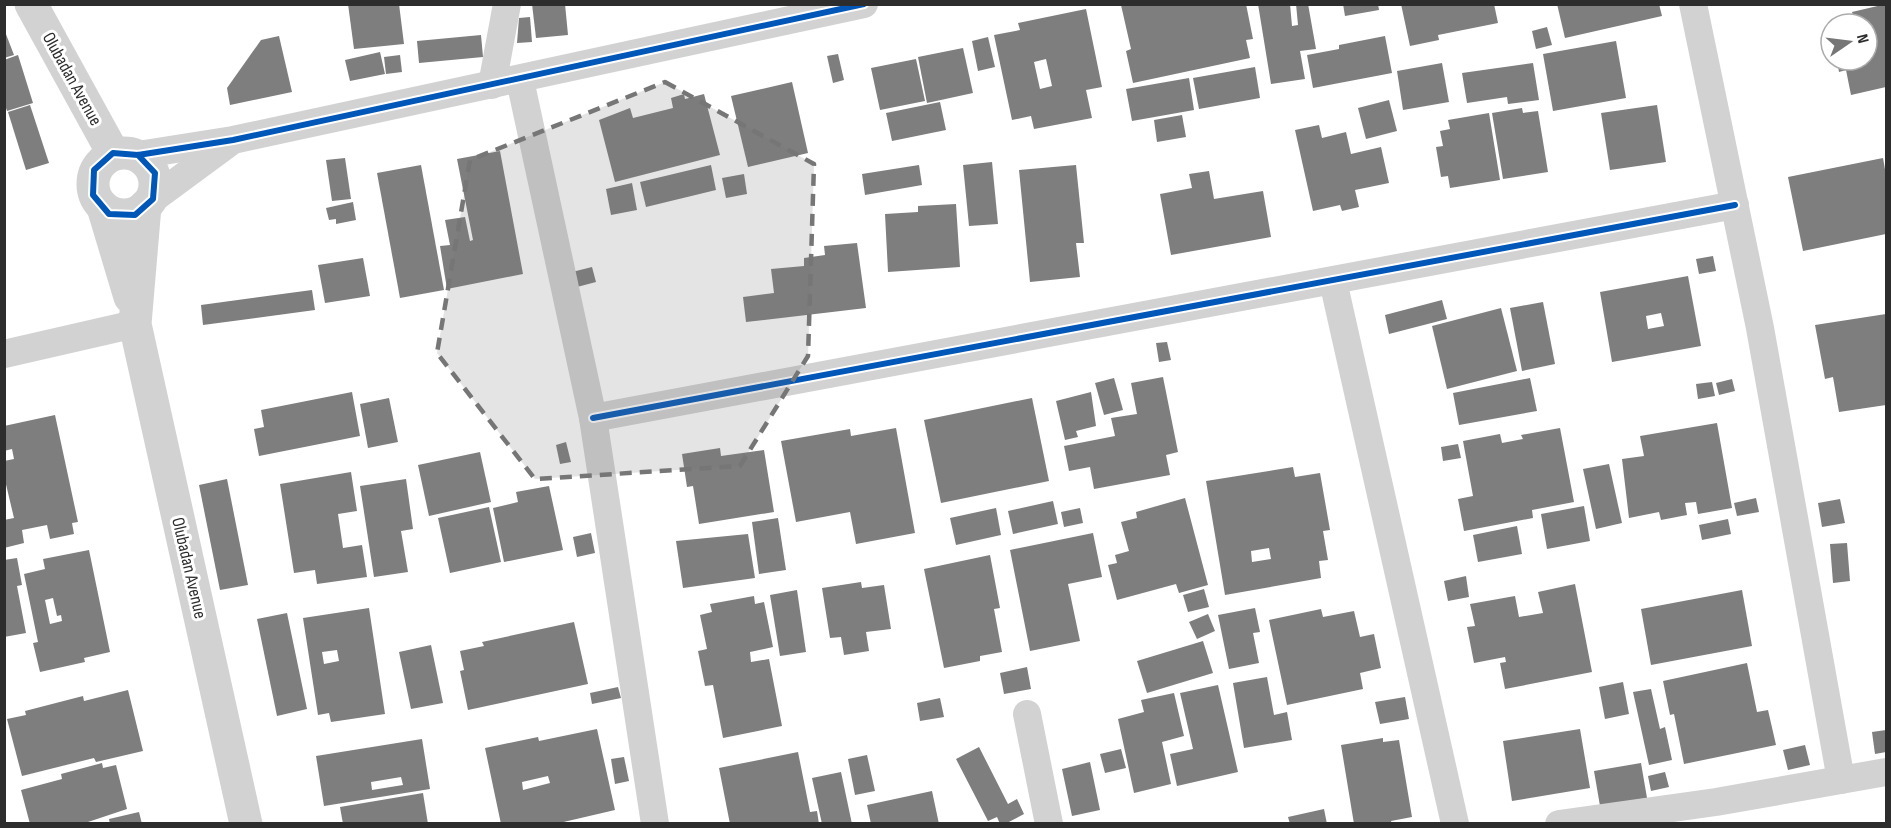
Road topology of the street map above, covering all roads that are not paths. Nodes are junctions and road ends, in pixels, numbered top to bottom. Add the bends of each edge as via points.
1 (31, 4) edge
2 (507, 4) edge
3 (864, 4) edge
4 (1693, 4) edge
5 (520, 80) junction
6 (492, 84) junction
7 (233, 140) junction
8 (125, 154) junction
9 (149, 203) junction
10 (1735, 205) junction
11 (103, 207) junction
12 (1333, 281) junction
13 (135, 319) junction
14 (4, 354) edge
15 (593, 418) junction
16 (1027, 714) dead end
17 (1887, 772) edge
18 (1841, 780) junction
19 (246, 824) edge
20 (655, 824) edge
21 (1049, 824) edge
22 (1455, 824) edge
23 (1560, 824) edge

1 - 8 street, Olubadan Avenue via 70,80
2 - 6 street
3 - 5 street
4 - 10 street
5 - 6 street
5 - 15 street
6 - 7 street
7 - 8 street
7 - 9 street
8 - 9 street via 154,173
8 - 11 street via 94,170 93,195
9 - 11 street via 135,215 110,214
9 - 13 street, Olubadan Avenue
10 - 12 street
10 - 18 street
11 - 13 street, Olubadan Avenue
12 - 15 street
12 - 22 street
13 - 14 street
13 - 19 street, Olubadan Avenue
15 - 20 street
16 - 21 street
17 - 18 street
18 - 23 street

